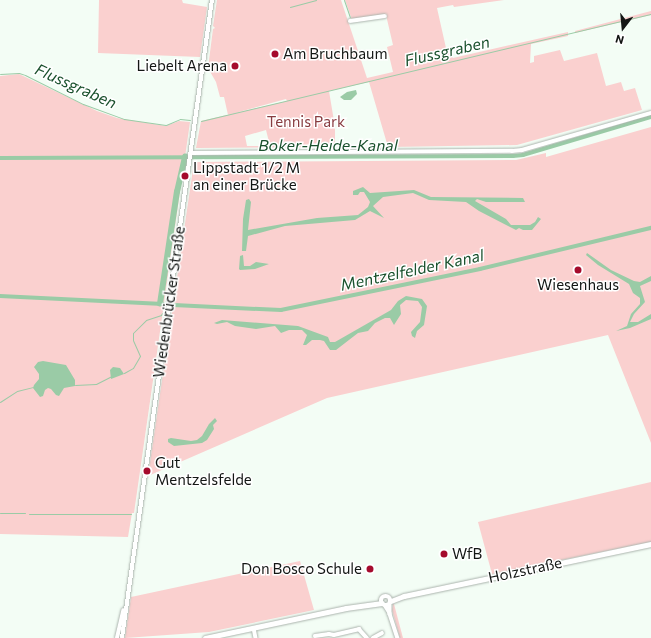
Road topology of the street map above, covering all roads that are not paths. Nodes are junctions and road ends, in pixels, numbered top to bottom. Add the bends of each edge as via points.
1 (212, 0) edge
2 (385, 16) dead end
3 (350, 22) dead end
4 (651, 113) edge
5 (190, 156) junction
6 (651, 544) edge
7 (387, 602) junction
8 (125, 604) junction
9 (254, 628) junction
10 (382, 633) dead end
11 (315, 636) dead end
12 (333, 637) edge
13 (116, 638) edge
14 (122, 638) edge
15 (209, 638) edge
16 (256, 638) edge
17 (367, 638) edge
18 (373, 638) edge
19 (398, 638) edge

1 - 5 street, Wiedenbrücker Straße
2 - 3 street
4 - 5 street via 512,151
5 - 8 street, Wiedenbrücker Straße
6 - 7 main road, Holzstraße via 398,597
7 - 9 main road, Holzstraße
7 - 19 street
8 - 13 street, Wiedenbrücker Straße
8 - 14 street, Wiedenbrücker Straße
9 - 15 main road, Holzstraße
9 - 16 street
10 - 18 street
11 - 12 street via 329,634
12 - 17 street via 359,629

